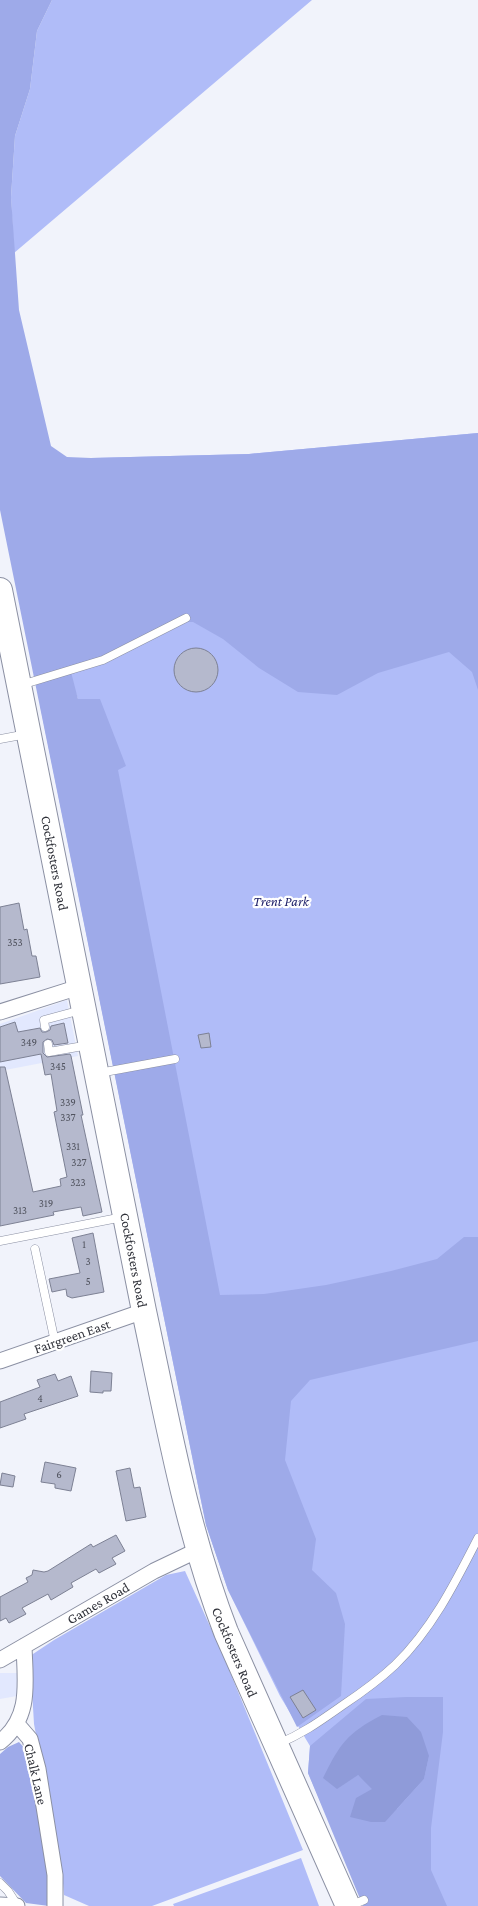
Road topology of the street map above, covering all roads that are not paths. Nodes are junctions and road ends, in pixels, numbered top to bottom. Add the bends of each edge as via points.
1 (0, 590) edge
2 (186, 618) dead end
3 (19, 686) junction
4 (29, 734) junction
5 (0, 739) edge
6 (82, 999) junction
7 (0, 1012) edge
8 (45, 1027) dead end
9 (48, 1044) dead end
10 (91, 1045) junction
11 (175, 1059) dead end
12 (97, 1073) junction
13 (125, 1216) junction
14 (0, 1241) edge
15 (35, 1249) dead end
16 (144, 1311) junction
17 (55, 1342) junction
18 (0, 1361) edge
19 (478, 1538) edge
20 (198, 1550) junction
21 (24, 1646) junction
22 (0, 1660) edge
23 (17, 1724) junction
24 (0, 1742) edge
25 (276, 1745) junction
26 (0, 1883) edge
27 (354, 1904) edge
28 (0, 1905) edge
29 (17, 1906) edge
30 (55, 1906) edge

1 - 3 main road, Cockfosters Road
2 - 3 lane via 103,660
3 - 4 main road, Cockfosters Road
4 - 5 lane
4 - 6 main road, Cockfosters Road
6 - 7 street
6 - 8 lane via 44,1020
6 - 10 main road, Cockfosters Road
9 - 10 lane via 49,1052
10 - 12 main road, Cockfosters Road
11 - 12 lane
12 - 13 main road, Cockfosters Road
13 - 14 lane
13 - 16 main road, Cockfosters Road
15 - 17 lane
16 - 17 street, Fairgreen East
16 - 20 main road, Cockfosters Road
17 - 18 street, Fairgreen East
19 - 25 lane via 436,1615 395,1666 305,1732
20 - 21 street, Games Road via 154,1571
20 - 25 main road, Cockfosters Road via 210,1592
21 - 22 street, Games Road
21 - 23 street via 25,1704
23 - 24 street
23 - 30 street, Chalk Lane via 30,1739 38,1769 55,1875
25 - 27 main road, Cockfosters Road
26 - 29 lane
28 - 29 street

